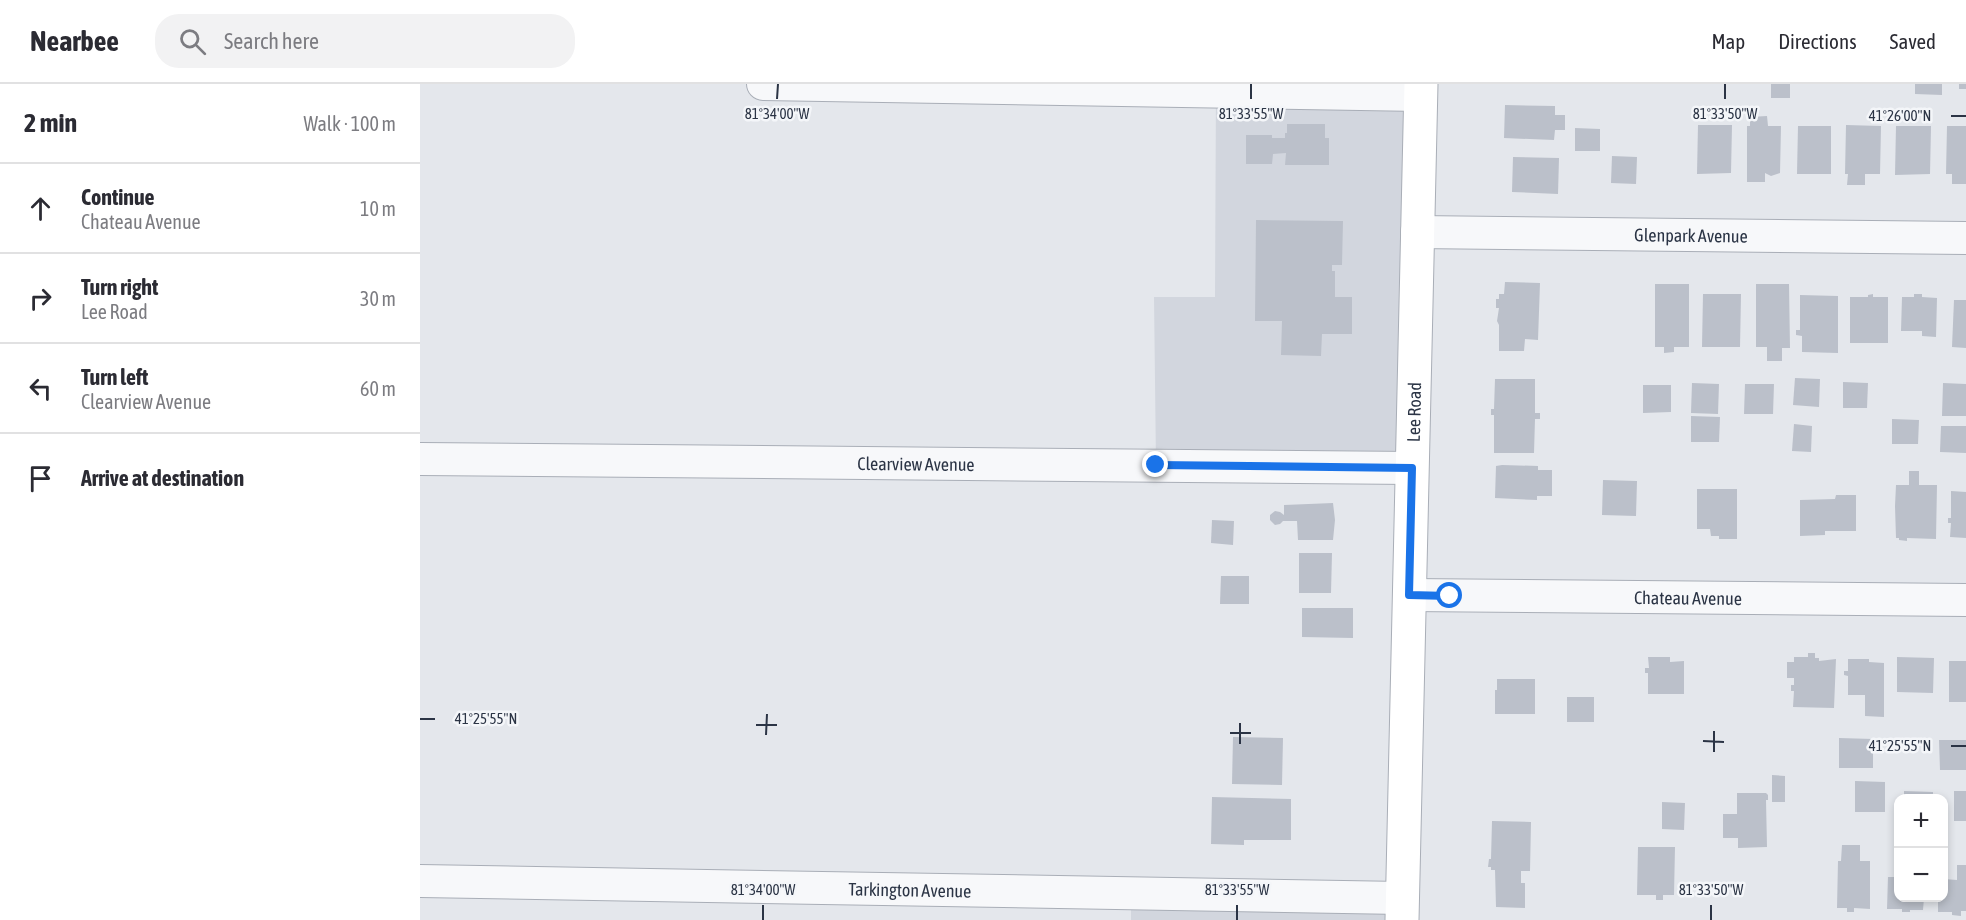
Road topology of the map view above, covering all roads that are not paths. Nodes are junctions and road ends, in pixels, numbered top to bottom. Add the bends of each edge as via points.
1 (763, 84) edge
2 (1421, 89) edge
3 (1417, 232) junction
4 (1966, 238) edge
5 (420, 459) edge
6 (1412, 468) junction
7 (1409, 595) junction
8 (1966, 600) edge
9 (420, 881) edge
10 (1402, 909) edge

1 - 2 street
2 - 3 main road, Lee Road
3 - 4 street, Glenpark Avenue
3 - 6 main road, Lee Road
5 - 6 street, Clearview Avenue
6 - 7 main road, Lee Road
7 - 8 street, Chateau Avenue
7 - 10 main road, Lee Road
9 - 10 street, Tarkington Avenue

